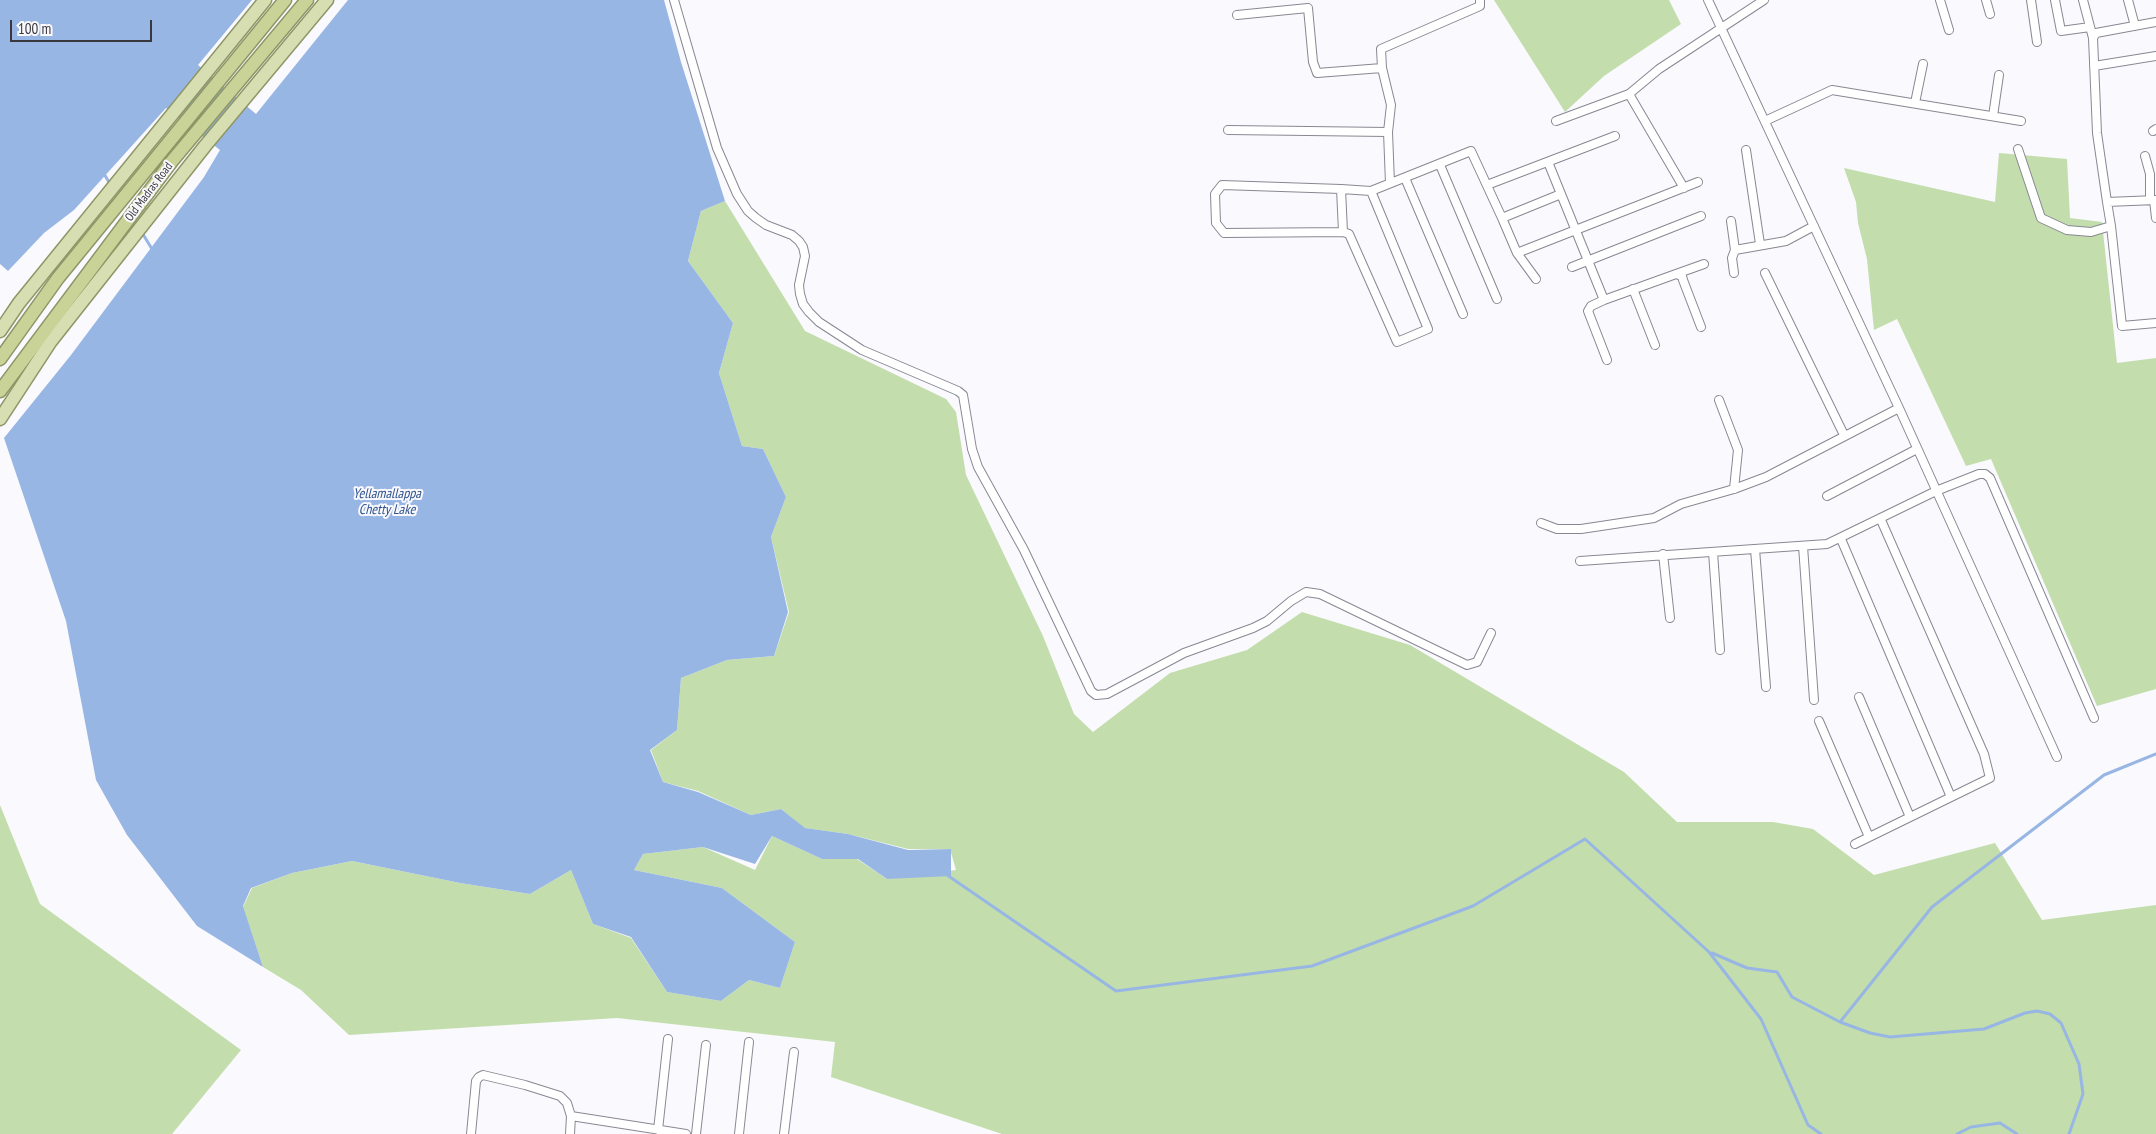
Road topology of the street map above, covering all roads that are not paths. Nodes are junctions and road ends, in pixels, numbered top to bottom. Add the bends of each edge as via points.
1 (265, 0) edge
2 (285, 0) edge
3 (307, 0) edge
4 (328, 0) edge
5 (674, 0) edge
6 (1480, 0) edge
7 (1708, 0) edge
8 (1764, 0) edge
9 (1940, 0) edge
10 (1986, 0) edge
11 (2031, 0) edge
12 (2055, 0) edge
13 (2083, 0) edge
14 (2128, 0) edge
15 (1990, 14) dead end
16 (1237, 15) dead end
17 (2156, 22) edge
18 (2135, 26) junction
19 (2090, 27) junction
20 (1720, 29) junction
21 (1949, 30) dead end
22 (2093, 38) junction
23 (2037, 42) dead end
24 (2156, 56) edge
25 (1923, 64) dead end
26 (2094, 66) junction
27 (1382, 68) junction
28 (1999, 75) dead end
29 (1629, 94) junction
30 (1916, 103) junction
31 (1993, 116) junction
32 (1556, 121) dead end
33 (2021, 121) dead end
34 (1765, 122) junction
35 (1228, 130) dead end
36 (1388, 132) junction
37 (1615, 136) dead end
38 (2018, 149) dead end
39 (1746, 150) dead end
40 (2145, 156) dead end
41 (1548, 162) junction
42 (1440, 165) junction
43 (1405, 178) junction
44 (1698, 182) dead end
45 (1390, 184) junction
46 (1487, 185) junction
47 (1684, 188) junction
48 (1341, 189) junction
49 (1371, 191) junction
50 (1561, 194) junction
51 (2154, 200) edge
52 (2107, 202) junction
53 (1701, 216) dead end
54 (1502, 218) junction
55 (2156, 218) edge
56 (1731, 221) dead end
57 (1814, 226) junction
58 (2111, 226) junction
59 (1575, 230) junction
60 (1343, 232) junction
61 (1760, 244) junction
62 (1735, 250) junction
63 (1517, 253) junction
64 (1588, 261) junction
65 (1704, 264) dead end
66 (1572, 267) dead end
67 (1734, 273) dead end
68 (1765, 273) dead end
69 (1676, 274) junction
70 (1536, 279) dead end
71 (1634, 289) junction
72 (1497, 299) dead end
73 (1604, 300) junction
74 (1464, 314) dead end
75 (2156, 323) edge
76 (1701, 327) dead end
77 (0, 331) edge
78 (1655, 345) dead end
79 (0, 359) edge
80 (1607, 360) dead end
81 (0, 391) edge
82 (1720, 400) dead end
83 (1899, 408) junction
84 (0, 419) edge
85 (1844, 435) junction
86 (1917, 449) junction
87 (1734, 489) junction
88 (1936, 491) junction
89 (1827, 496) dead end
90 (1881, 520) junction
91 (1541, 523) dead end
92 (1841, 539) junction
93 (1803, 546) junction
94 (1755, 548) junction
95 (1713, 552) junction
96 (1663, 554) junction
97 (1580, 561) dead end
98 (1670, 618) dead end
99 (1491, 633) dead end
100 (1720, 650) dead end
101 (1766, 687) dead end
102 (1858, 697) dead end
103 (1814, 700) dead end
104 (2094, 718) dead end
105 (1818, 721) dead end
106 (2057, 757) dead end
107 (1951, 797) junction
108 (1910, 817) junction
109 (1869, 837) junction
110 (1856, 844) dead end
111 (668, 1039) dead end
112 (749, 1042) dead end
113 (706, 1045) dead end
114 (794, 1052) dead end
115 (571, 1116) junction
116 (655, 1131) edge
117 (471, 1134) edge
118 (570, 1134) edge
119 (686, 1134) edge
120 (696, 1134) edge
121 (739, 1134) edge
122 (784, 1134) edge

1 - 77 main road via 19,303
2 - 79 highway, Old Madras Road via 58,278
3 - 81 highway, Old Madras Road via 193,136
4 - 84 main road via 205,146 51,341
5 - 99 street via 717,148 737,194 756,218 800,241 804,256 800,294 809,312 819,322 862,350 963,395 978,467 1024,550 1096,695 1107,694 1184,653 1253,628 1306,592 1320,594 1467,665 1477,662
6 - 27 street via 1480,6 1381,49
7 - 20 street
8 - 20 street
9 - 21 street
10 - 15 street
11 - 23 street
12 - 19 street via 2061,31
13 - 19 street
14 - 18 street
16 - 27 street via 1308,8 1312,62 1317,73
17 - 18 street
18 - 22 street via 2096,33
19 - 22 street
20 - 29 street via 1659,69
20 - 34 street
22 - 26 street
24 - 26 street
25 - 30 street
26 - 52 street via 2097,133
27 - 36 street via 1391,105
28 - 31 street
29 - 32 street
29 - 47 street
30 - 31 street
30 - 34 street via 1832,90
31 - 33 street
34 - 57 street
35 - 36 street
36 - 45 street
37 - 41 street
38 - 58 street via 2042,218 2067,230 2091,232
39 - 61 street
40 - 51 street
41 - 46 street
41 - 50 street
42 - 43 street
42 - 46 street via 1471,151
42 - 72 street
43 - 45 street
43 - 74 street
44 - 47 street
45 - 49 street
46 - 54 street
47 - 59 street
48 - 49 street
48 - 60 street
48 - 60 street via 1222,185 1215,194 1216,223 1224,233
49 - 60 street via 1428,329 1397,342 1349,234
50 - 54 street
50 - 59 street
51 - 52 street
51 - 55 street
52 - 58 street
53 - 64 street
54 - 63 street
56 - 62 street
57 - 61 street via 1786,241
57 - 83 street
58 - 75 street via 2122,326
59 - 63 street
59 - 64 street
61 - 62 street
62 - 67 street via 1732,258
63 - 70 street
64 - 66 street
64 - 73 street
65 - 69 street
68 - 85 street
69 - 71 street
69 - 76 street via 1682,276
71 - 73 street
71 - 78 street
73 - 80 street via 1588,311
82 - 87 street via 1738,450
83 - 85 street
83 - 86 street
85 - 87 street via 1766,477
86 - 88 street
86 - 89 street
87 - 91 street via 1681,504 1654,518 1610,526 1557,529
88 - 90 street
88 - 104 street via 1979,474 1990,478
88 - 106 street
90 - 92 street
90 - 107 street via 1984,754 1990,778
92 - 93 street
92 - 107 street
93 - 94 street
93 - 103 street
94 - 95 street
94 - 101 street
95 - 96 street
95 - 100 street
96 - 97 street
96 - 98 street
102 - 108 street
105 - 109 street
107 - 108 street
108 - 109 street
109 - 110 street
111 - 116 street
112 - 121 street
113 - 120 street
114 - 122 street
115 - 116 street
115 - 117 street via 567,1102 560,1096 483,1075 476,1081
115 - 118 street
116 - 119 street

